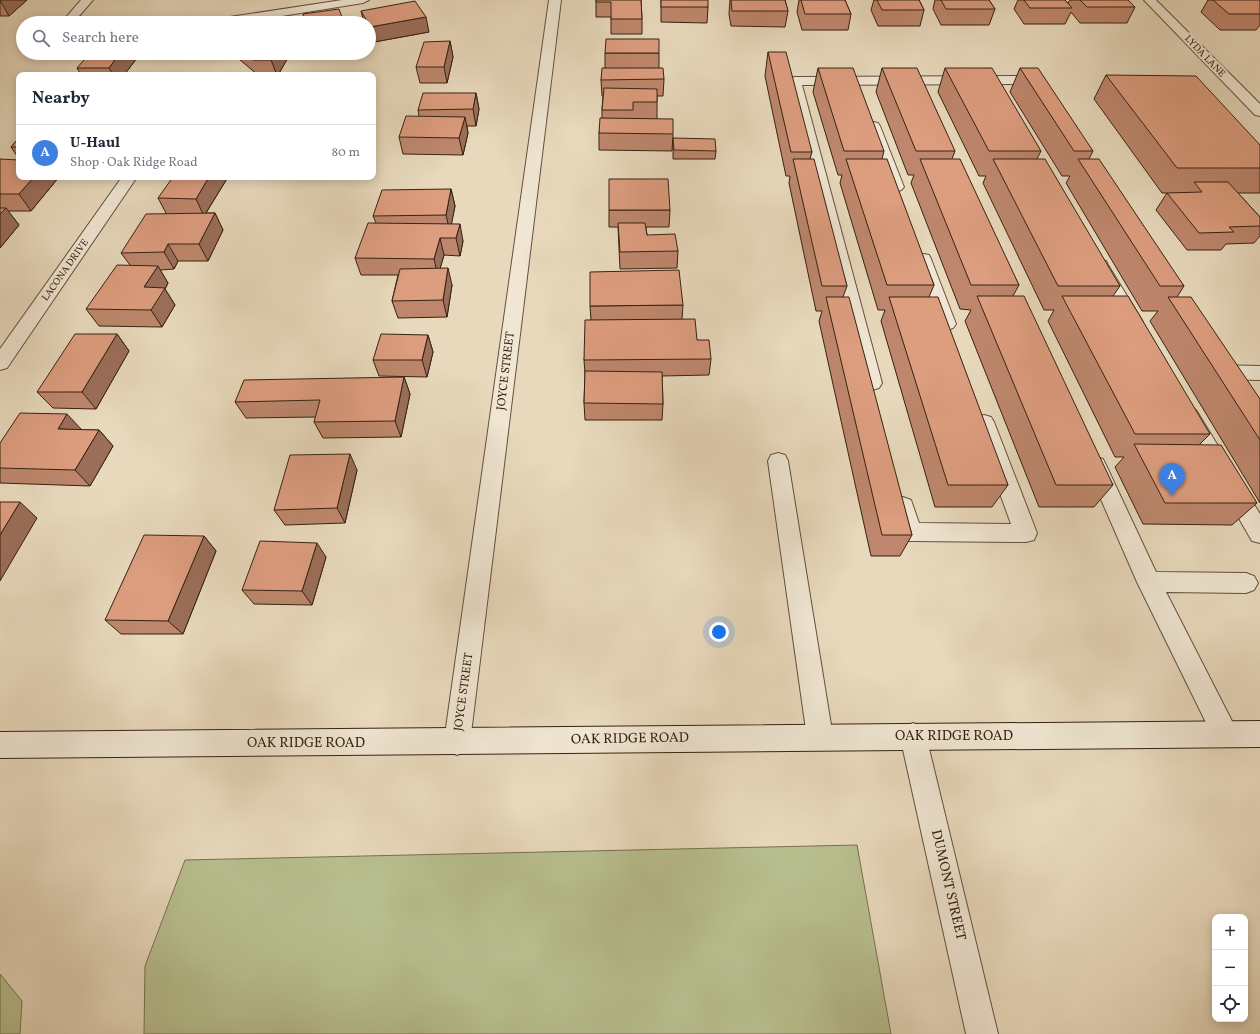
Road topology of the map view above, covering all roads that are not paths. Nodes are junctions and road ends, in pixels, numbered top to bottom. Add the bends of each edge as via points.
1 (86, 0) edge
2 (363, 0) edge
3 (555, 0) edge
4 (1150, 0) edge
5 (73, 16) edge
6 (261, 16) edge
7 (861, 95) junction
8 (1047, 106) edge
9 (1260, 112) edge
10 (128, 180) edge
11 (900, 199) edge
12 (917, 244) edge
13 (1093, 252) edge
14 (1142, 335) edge
15 (953, 340) edge
16 (0, 363) edge
17 (1260, 373) edge
18 (1228, 391) edge
19 (875, 394) edge
20 (1182, 404) edge
21 (979, 407) edge
22 (1089, 451) edge
23 (778, 461) dead end
24 (900, 494) edge
25 (1260, 534) edge
26 (1149, 582) junction
27 (1246, 582) dead end
28 (1225, 734) junction
29 (1260, 734) edge
30 (913, 736) junction
31 (820, 737) junction
32 (457, 742) junction
33 (0, 745) edge
34 (982, 1034) edge

1 - 5 street
2 - 6 street
3 - 32 street, JOYCE STREET
4 - 9 street, LYDA LANE
7 - 8 street via 922,88 995,87 1030,80
7 - 11 street
7 - 19 street via 795,80
10 - 16 street, LACONA DRIVE
12 - 15 street
13 - 14 street
17 - 18 street via 1212,365
20 - 25 street
21 - 24 street via 1026,534 910,532
22 - 26 street
23 - 31 street
26 - 27 street
26 - 28 street
28 - 29 street, OAK RIDGE ROAD
28 - 30 street, OAK RIDGE ROAD
30 - 31 street, OAK RIDGE ROAD
30 - 34 street, DUMONT STREET
31 - 32 street, OAK RIDGE ROAD
32 - 33 street, OAK RIDGE ROAD

